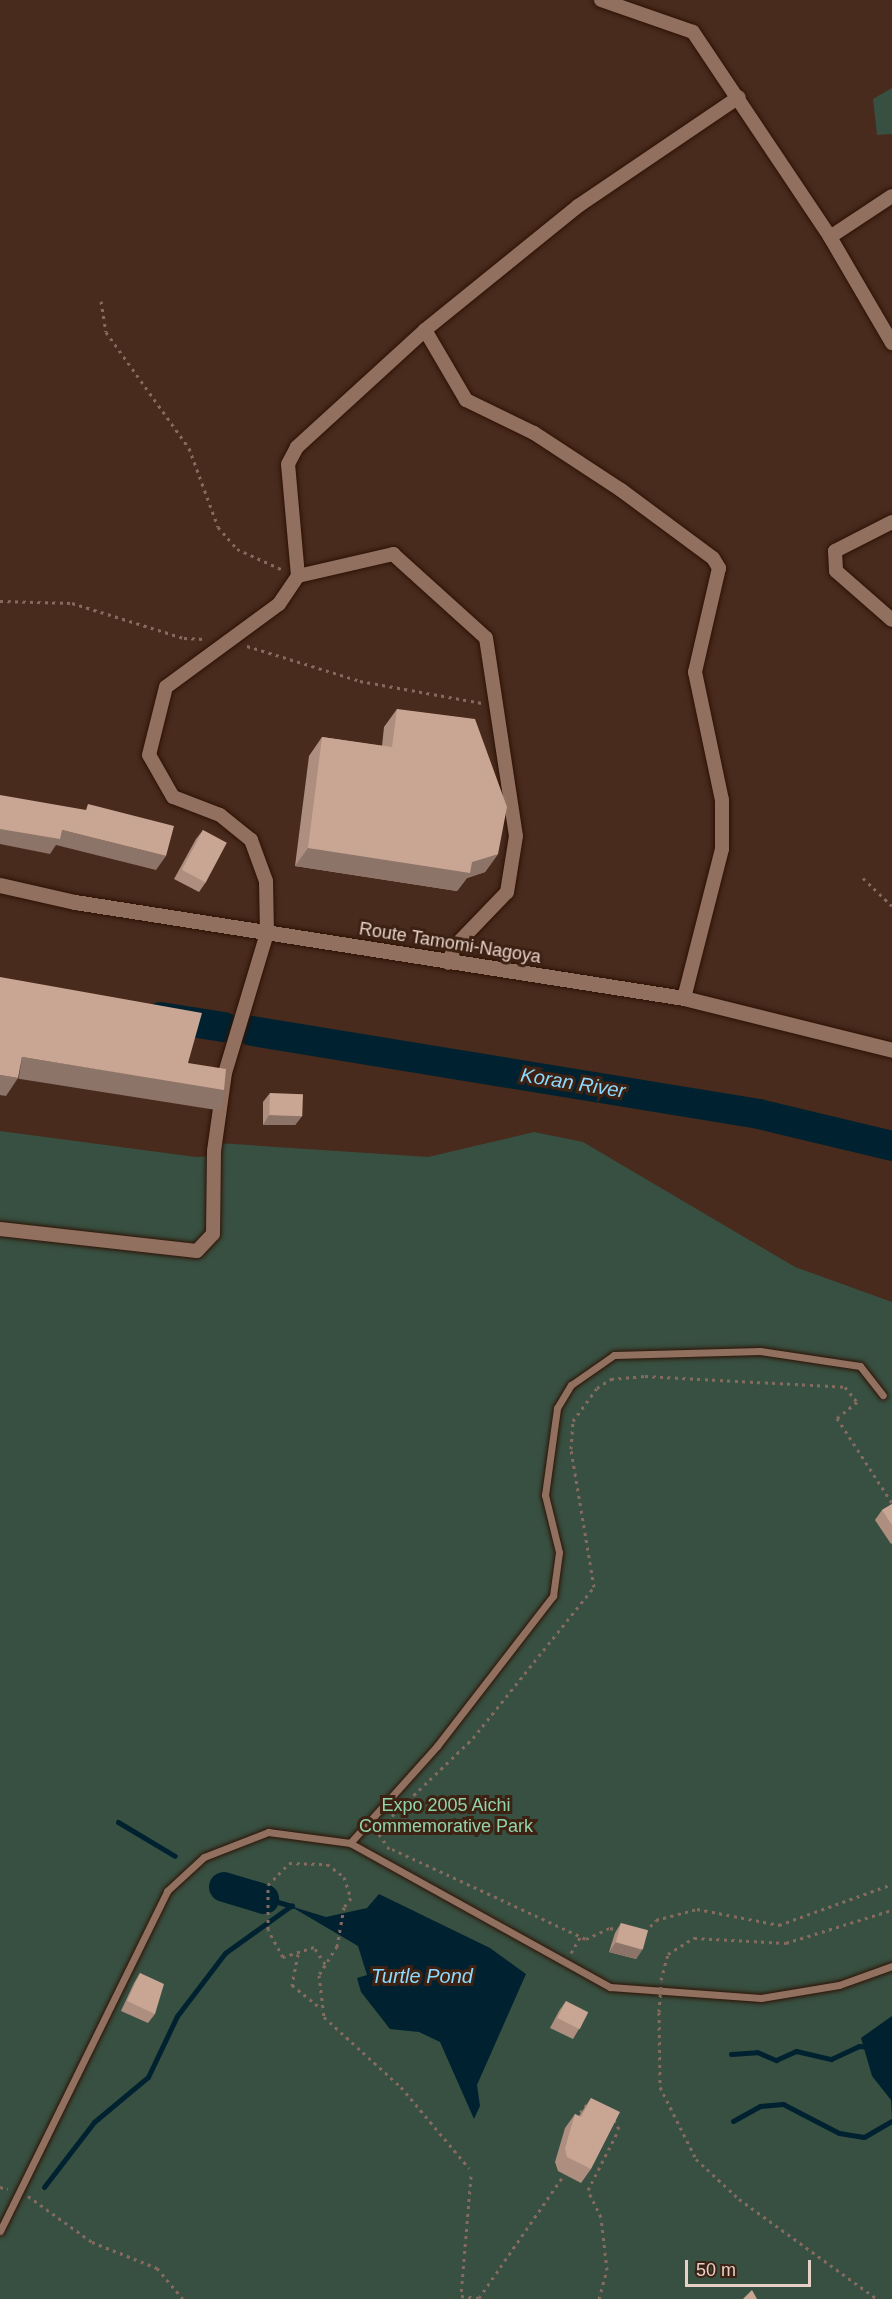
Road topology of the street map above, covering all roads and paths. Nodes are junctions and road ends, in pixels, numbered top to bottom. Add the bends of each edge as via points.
1 (601, 0) edge
2 (739, 97) junction
3 (892, 196) edge
4 (830, 237) junction
5 (101, 301) dead end
6 (425, 330) junction
7 (892, 343) edge
8 (892, 522) edge
9 (298, 576) junction
10 (0, 601) edge
11 (892, 620) edge
12 (229, 640) junction
13 (498, 706) junction
14 (863, 878) dead end
15 (0, 885) edge
16 (892, 906) edge
17 (267, 933) junction
18 (448, 963) junction
19 (684, 998) junction
20 (892, 1050) edge
21 (0, 1228) edge
22 (883, 1395) dead end
23 (892, 1503) edge
24 (350, 1843) junction
25 (392, 1849) junction
26 (399, 1862) dead end
27 (892, 1884) edge
28 (892, 1910) edge
29 (581, 1936) junction
30 (298, 1953) junction
31 (325, 1964) junction
32 (564, 1964) junction
33 (892, 1966) edge
34 (322, 2009) junction
35 (589, 2102) edge
36 (610, 2117) edge
37 (571, 2125) edge
38 (469, 2168) dead end
39 (564, 2175) dead end
40 (471, 2176) dead end
41 (0, 2187) edge
42 (22, 2192) junction
43 (0, 2231) edge
44 (479, 2298) edge
45 (183, 2299) edge
46 (599, 2299) edge
47 (877, 2299) edge

1 - 2 street via 693,32
2 - 4 street
2 - 6 street via 578,206
3 - 4 street
4 - 7 street
5 - 9 path via 105,332 189,448 218,527 237,549
6 - 9 street via 297,447 288,464
6 - 19 street via 466,400 534,433 621,490 713,558 719,568 694,672 722,800 722,849
8 - 11 street via 835,551 836,571
9 - 12 street via 279,604
9 - 13 street via 393,554 486,638
10 - 12 path via 72,603 184,638
12 - 13 path via 360,681
12 - 17 street via 166,687 149,755 173,797 220,815 251,840 266,881
13 - 18 street via 516,836 507,892 454,946
14 - 16 path
15 - 17 main road, Route Tamomi-Nagoya
17 - 18 main road, Route Tamomi-Nagoya
17 - 21 street via 225,1073 214,1151 213,1234 207,1245 197,1251 151,1248
18 - 19 main road, Route Tamomi-Nagoya
19 - 20 main road, Route Tamomi-Nagoya
22 - 24 lane via 860,1366 760,1351 614,1355 578,1379 557,1408 551,1433 545,1495 560,1575 553,1596 438,1746
23 - 25 path via 837,1418 857,1402 845,1387 645,1376 612,1379 597,1388 573,1421 571,1449 594,1587 473,1738 385,1823 380,1834
24 - 32 lane
24 - 42 lane via 268,1832 228,1844 178,1879 156,1913
25 - 26 path via 389,1856
25 - 29 path
27 - 29 path via 779,1924 697,1909 656,1920 643,1935 610,1928
28 - 47 path, bridge via 786,1943 694,1938 668,1954 659,2012 660,2087 696,2159 739,2199
29 - 32 path
30 - 31 path via 314,1947
30 - 31 path via 284,1957 268,1925 268,1885 289,1863 316,1860 344,1877 351,1898 344,1907 338,1937
30 - 34 path via 292,1985
31 - 34 path via 319,1975
32 - 33 lane via 610,1987 761,1998 839,1985
34 - 38 path via 335,2030 401,2087
35 - 37 path
36 - 46 path via 619,2129 588,2190 601,2217 608,2270
39 - 44 path
40 - 44 path via 461,2296
41 - 42 path
42 - 43 lane
42 - 45 path via 92,2242 157,2268

